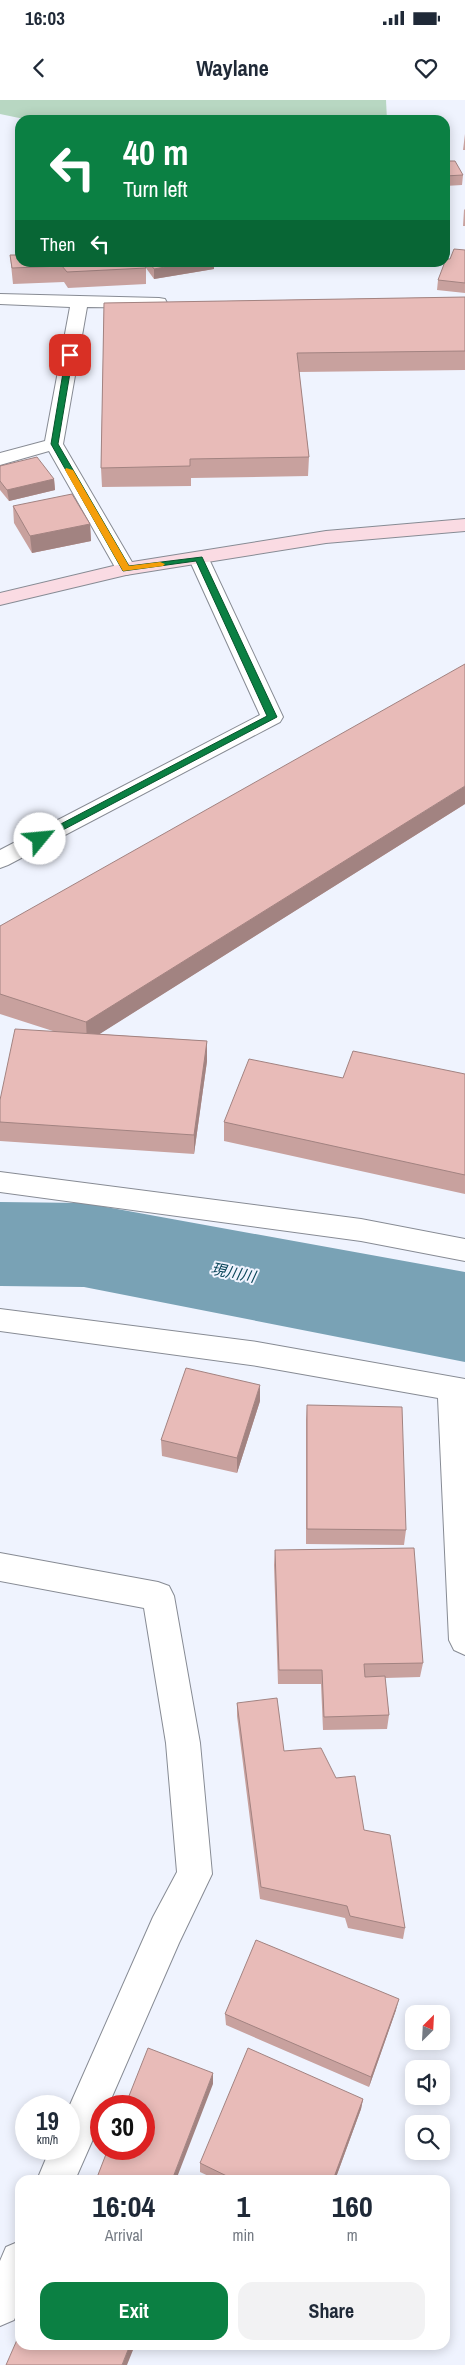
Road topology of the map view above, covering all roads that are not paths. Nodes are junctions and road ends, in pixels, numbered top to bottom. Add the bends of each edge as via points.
1 (0, 299) edge
2 (79, 302) junction
3 (178, 303) edge
4 (54, 444) junction
5 (0, 459) edge
6 (465, 525) edge
7 (199, 559) junction
8 (126, 569) junction
9 (0, 599) edge
10 (0, 860) edge
11 (0, 1182) edge
12 (465, 1250) edge
13 (0, 1320) edge
14 (458, 1390) edge
15 (0, 1567) edge
16 (465, 1640) edge
17 (58, 2175) edge
18 (15, 2272) edge
19 (0, 2306) edge

1 - 2 street
2 - 3 street
2 - 4 street
4 - 5 street
4 - 8 street
6 - 7 street via 326,537
7 - 8 street
7 - 10 street via 272,717
8 - 9 street
11 - 12 street via 361,1230
13 - 14 street via 256,1354
14 - 16 street
15 - 17 street via 158,1596 183,1743 195,1874 166,1930
18 - 19 street

